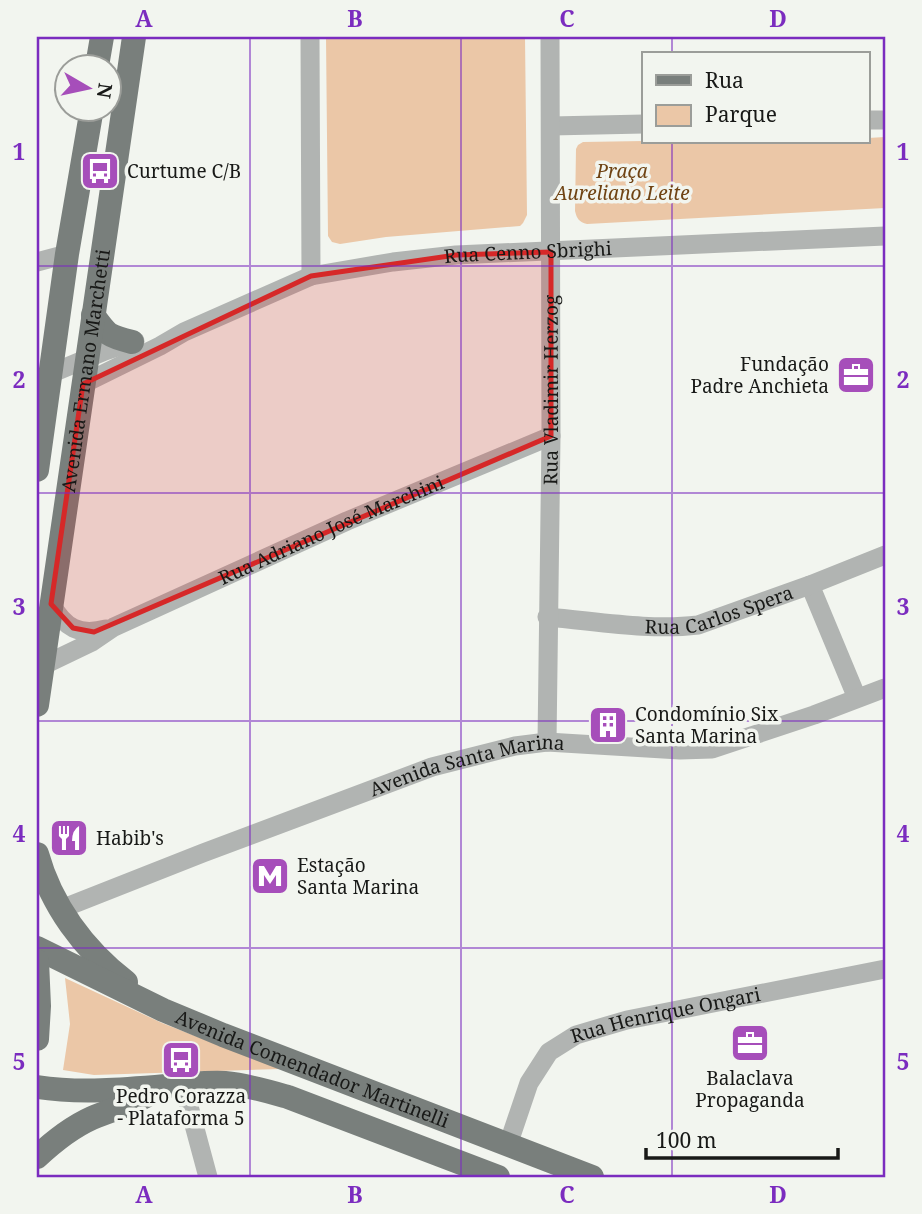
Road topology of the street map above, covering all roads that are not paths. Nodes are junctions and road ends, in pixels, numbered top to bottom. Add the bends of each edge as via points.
1 (134, 37) edge
2 (310, 37) edge
3 (551, 37) edge
4 (90, 122) edge
5 (642, 124) edge
6 (551, 126) junction
7 (885, 236) edge
8 (551, 252) junction
9 (67, 254) junction
10 (37, 262) edge
11 (311, 276) junction
12 (93, 315) junction
13 (184, 331) junction
14 (132, 342) junction
15 (87, 359) junction
16 (50, 374) junction
17 (83, 384) junction
18 (551, 436) junction
19 (37, 470) edge
20 (885, 555) edge
21 (810, 585) junction
22 (51, 604) junction
23 (547, 617) junction
24 (114, 627) junction
25 (42, 666) junction
26 (885, 688) edge
27 (857, 698) junction
28 (37, 705) edge
29 (547, 742) junction
30 (37, 854) edge
31 (61, 909) junction
32 (37, 948) edge
33 (37, 961) edge
34 (885, 969) edge
35 (163, 1010) junction
36 (37, 1039) edge
37 (172, 1085) junction
38 (37, 1087) edge
39 (508, 1145) junction
40 (37, 1157) edge
41 (208, 1177) edge
42 (498, 1177) edge
43 (592, 1177) edge

1 - 12 main road, Avenida Ermano Marchetti
2 - 11 street
3 - 6 street, Rua Vladimir Herzog
4 - 9 main road, Avenida Ermano Marchetti
5 - 6 street
6 - 8 street, Rua Vladimir Herzog
7 - 8 street, Rua Cenno Sbrighi
8 - 11 street, Rua Cenno Sbrighi via 456,255
8 - 18 street, Rua Vladimir Herzog
9 - 10 street
9 - 16 main road, Avenida Ermano Marchetti
11 - 13 street, Rua Cenno Sbrighi
12 - 14 main road via 107,334
12 - 15 main road, Avenida Ermano Marchetti
13 - 14 street, Rua Cenno Sbrighi
13 - 17 street, Rua Cenno Sbrighi
14 - 15 street, Rua Cenno Sbrighi
15 - 16 street, Rua Cenno Sbrighi
15 - 17 main road, Avenida Ermano Marchetti
16 - 19 main road, Avenida Ermano Marchetti
17 - 22 main road, Avenida Ermano Marchetti
18 - 23 street, Rua Vladimir Herzog
18 - 24 street, Rua Adriano José Marchini via 347,521
20 - 21 street, Rua Carlos Spera
21 - 23 street, Rua Carlos Spera via 698,625 656,627
21 - 27 street
22 - 24 street, Rua Adriano José Marchini via 77,631
22 - 25 main road, Avenida Ermano Marchetti
23 - 29 street, Rua Vladimir Herzog
24 - 25 street, Rua Adriano José Marchini
25 - 28 main road, Avenida Ermano Marchetti
26 - 27 street, Avenida Santa Marina
27 - 29 street, Avenida Santa Marina via 712,749
29 - 31 street, Avenida Santa Marina via 432,767
30 - 31 main road
31 - 35 main road via 108,967
32 - 35 main road, Avenida Comendador Martinelli
33 - 36 main road
34 - 39 street, Rua Henrique Ongari via 627,1020 576,1035 549,1052 529,1083
35 - 39 main road, Avenida Comendador Martinelli
37 - 38 main road, Avenida Comendador Martinelli via 93,1090
37 - 40 main road via 89,1119
37 - 41 street
37 - 42 main road, Avenida Comendador Martinelli via 254,1087
39 - 43 main road, Avenida Comendador Martinelli

